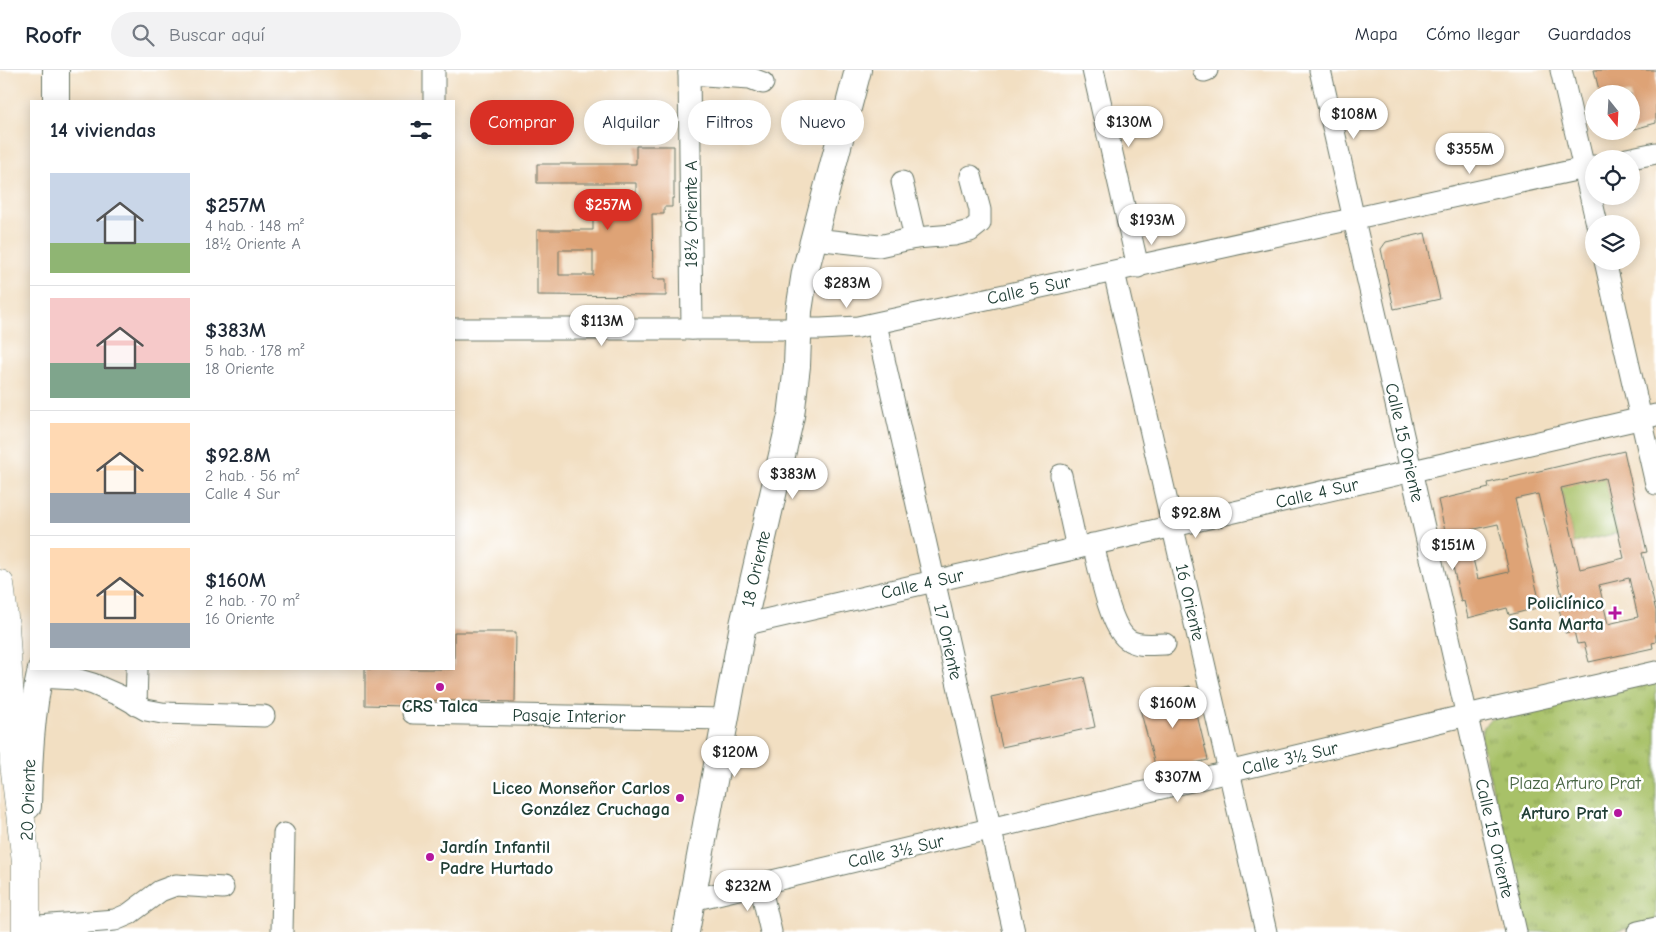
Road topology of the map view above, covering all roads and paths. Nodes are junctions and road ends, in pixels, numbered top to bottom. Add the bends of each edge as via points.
1 (56, 70) edge
2 (434, 70) edge
3 (858, 70) edge
4 (1093, 70) edge
5 (1320, 70) edge
6 (1561, 70) edge
7 (689, 72) edge
8 (763, 83) dead end
9 (56, 100) edge
10 (434, 100) edge
11 (1656, 152) edge
12 (1585, 153) edge
13 (1640, 156) edge
14 (1585, 168) edge
15 (971, 176) dead end
16 (902, 182) dead end
17 (1353, 219) junction
18 (916, 238) junction
19 (814, 239) junction
20 (1138, 266) junction
21 (1607, 270) edge
22 (1114, 272) junction
23 (876, 324) junction
24 (798, 328) junction
25 (455, 329) edge
26 (692, 329) junction
27 (1648, 417) edge
28 (1412, 471) junction
29 (1061, 475) dead end
30 (1656, 484) edge
31 (1173, 526) junction
32 (1085, 546) junction
33 (934, 581) junction
34 (0, 584) edge
35 (743, 625) junction
36 (1165, 644) dead end
37 (137, 670) edge
38 (1656, 672) edge
39 (40, 673) edge
40 (136, 705) junction
41 (413, 713) dead end
42 (264, 716) dead end
43 (1467, 716) junction
44 (724, 719) junction
45 (1229, 772) junction
46 (991, 829) junction
47 (284, 834) dead end
48 (26, 862) junction
49 (760, 884) junction
50 (223, 888) dead end
51 (687, 922) edge
52 (1656, 928) edge
53 (26, 929) edge
54 (282, 932) edge
55 (771, 932) edge
56 (1014, 932) edge
57 (1266, 932) edge
58 (1516, 932) edge
59 (1638, 932) edge

1 - 9 main road
2 - 10 street
3 - 19 main road, 18 Oriente
4 - 20 street
5 - 17 street, Calle 15 Oriente
6 - 12 street
7 - 8 street via 750,78
7 - 26 street, 18½ Oriente A
11 - 13 street
14 - 17 street, Calle 5 Sur
15 - 18 street via 980,223 954,235
16 - 18 street
17 - 20 street, Calle 5 Sur
17 - 28 street, Calle 15 Oriente
18 - 19 street via 879,246
19 - 24 main road, 18 Oriente via 805,272
20 - 22 street, Calle 5 Sur
21 - 27 street
22 - 23 street, Calle 5 Sur
22 - 31 street, 16 Oriente
23 - 24 street, Calle 5 Sur
23 - 33 street, 17 Oriente
24 - 26 street, Calle 5 Sur
24 - 35 main road, 18 Oriente via 791,416
25 - 26 street, Calle 5 Sur
27 - 28 street, Calle 4 Sur
27 - 30 street
28 - 31 street, Calle 4 Sur
28 - 43 street, Calle 15 Oriente
29 - 32 street
31 - 32 street, Calle 4 Sur
31 - 45 street, 16 Oriente
32 - 33 street, Calle 4 Sur
32 - 36 street via 1117,628 1136,644
33 - 35 street, Calle 4 Sur
33 - 46 street, 17 Oriente
34 - 48 highway via 14,763
35 - 44 main road, 18 Oriente
37 - 40 street
38 - 43 street, Calle 3½ Sur
39 - 40 street via 94,684
39 - 48 main road, 20 Oriente via 30,746
40 - 42 street via 162,713
41 - 44 street, Pasaje Interior
43 - 45 street, Calle 3½ Sur
43 - 58 street, Calle 15 Oriente
44 - 51 main road, 18 Oriente
45 - 46 street, Calle 3½ Sur
45 - 57 street, 16 Oriente
46 - 49 street, Calle 3½ Sur
46 - 56 street, 17 Oriente
47 - 54 street
48 - 53 highway, 20 Oriente
49 - 51 street, Calle 3½ Sur
49 - 55 street
50 - 53 street via 176,885 160,891 129,914 115,920
52 - 59 street

